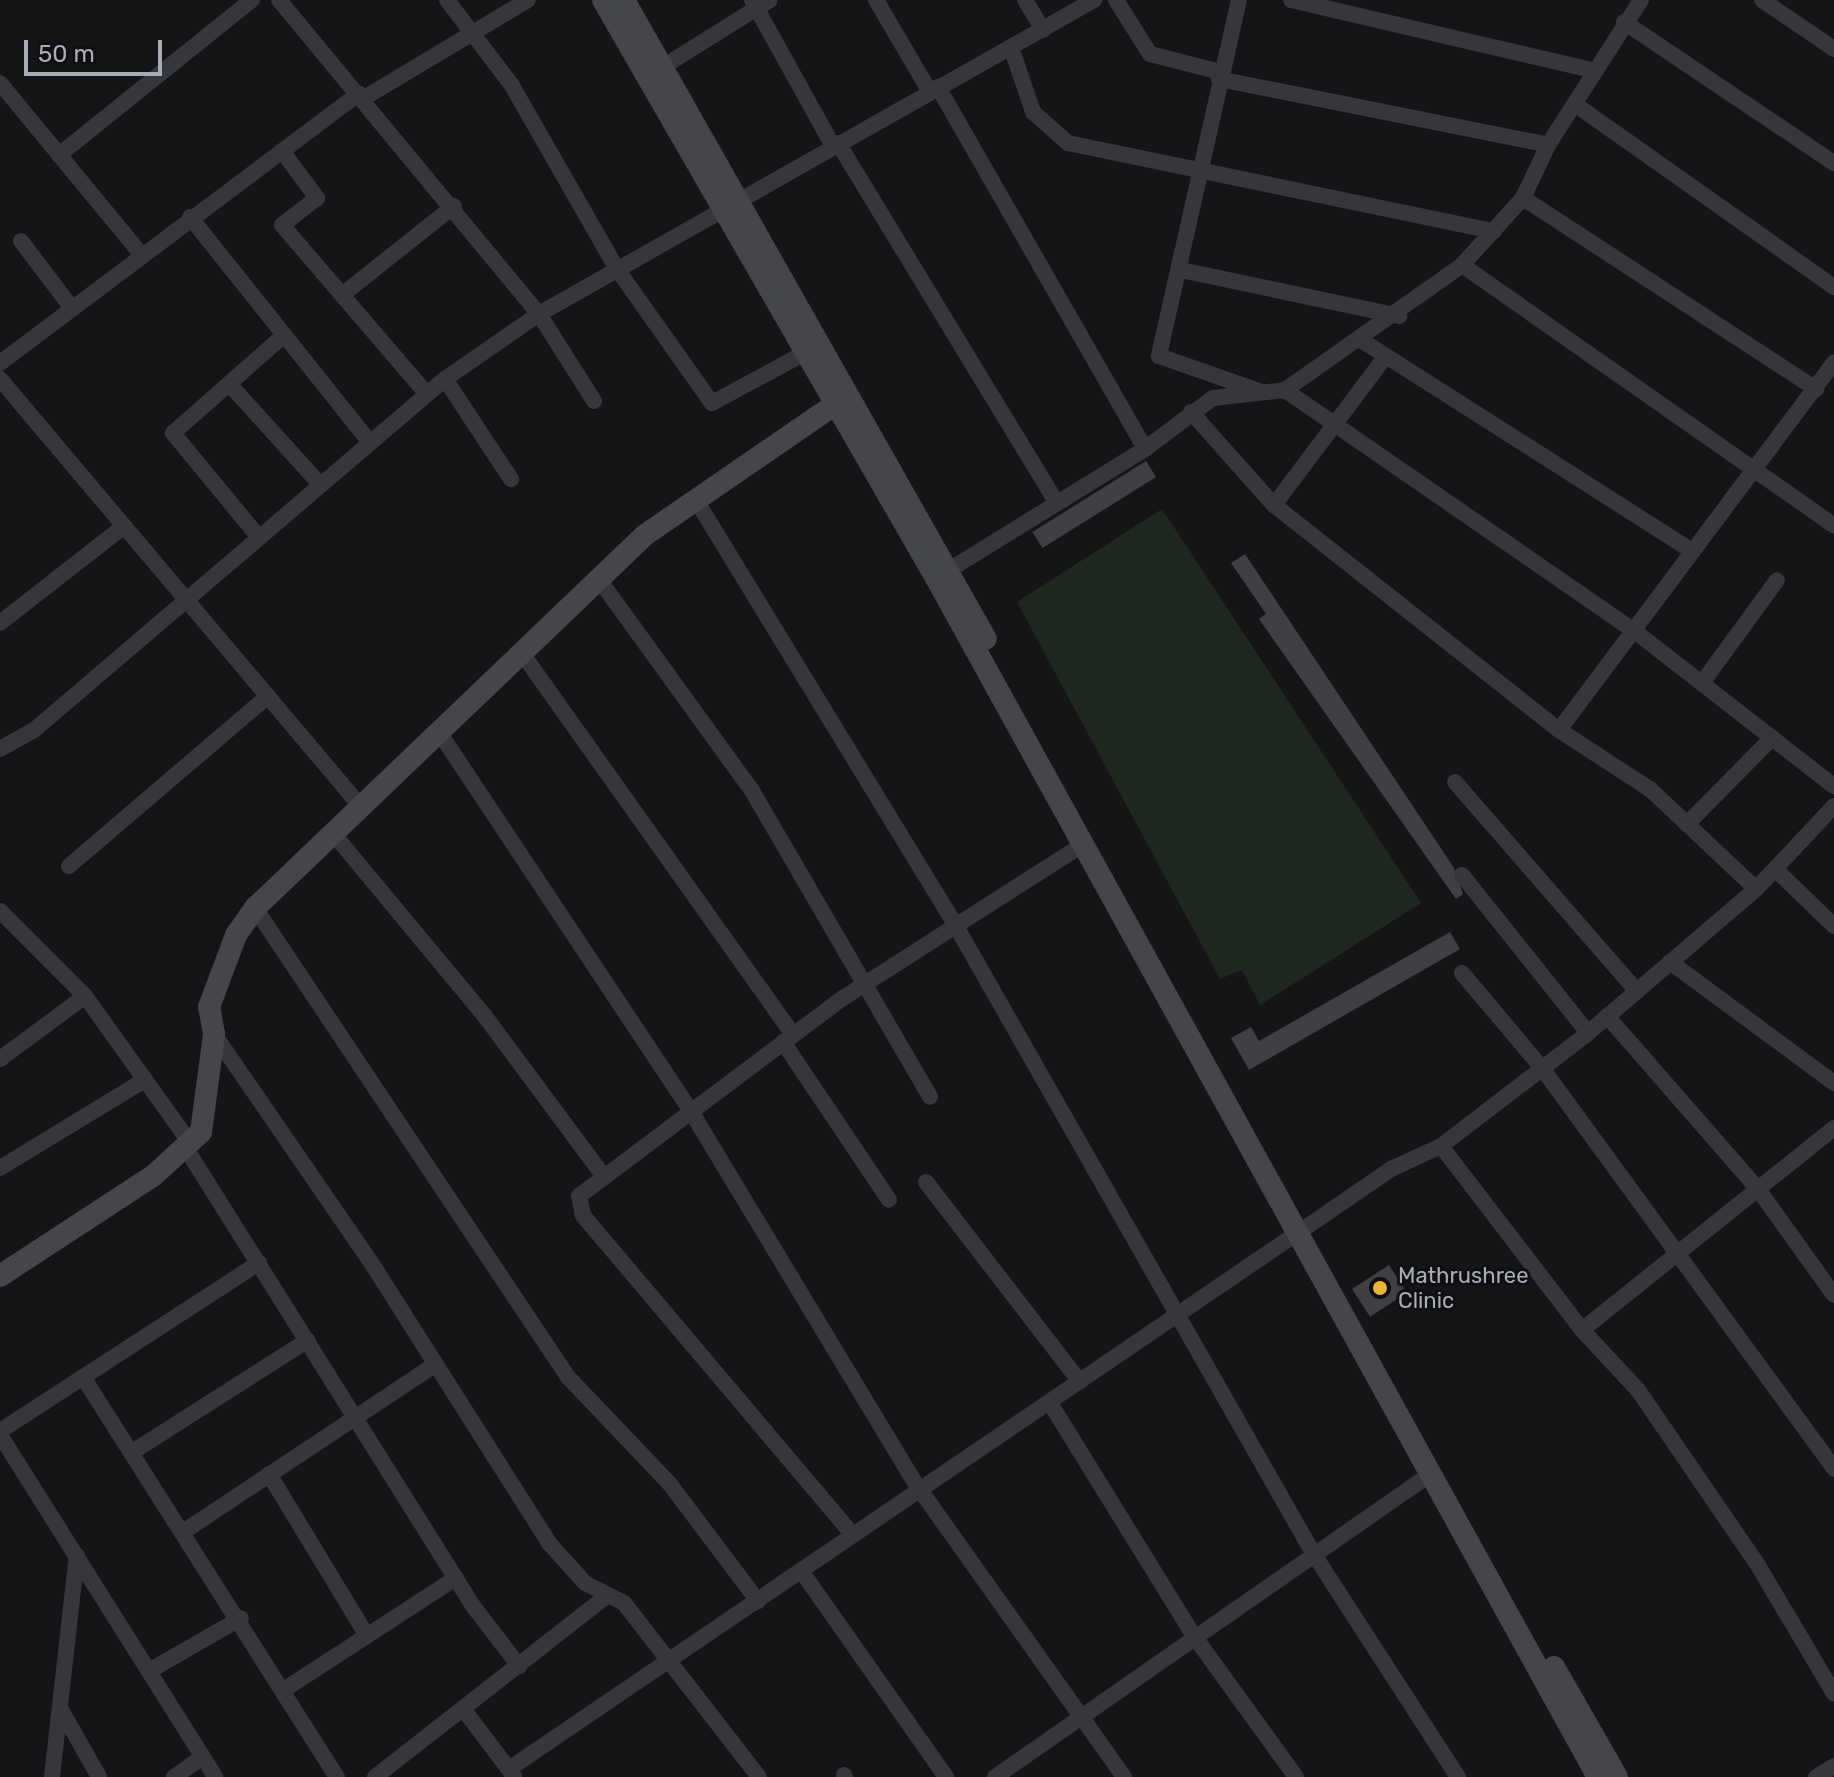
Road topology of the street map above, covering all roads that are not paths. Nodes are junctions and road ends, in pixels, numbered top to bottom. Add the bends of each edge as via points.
1 (252, 0) edge
2 (279, 0) edge
3 (447, 0) edge
4 (528, 0) edge
5 (603, 0) edge
6 (624, 0) edge
7 (876, 0) edge
8 (1025, 0) edge
9 (1094, 0) edge
10 (1116, 0) edge
11 (1239, 0) edge
12 (1291, 0) edge
13 (1641, 0) edge
14 (1762, 0) edge
15 (760, 3) edge
16 (1624, 22) junction
17 (1043, 30) junction
18 (473, 31) junction
19 (1011, 47) junction
20 (1834, 49) edge
21 (661, 68) junction
22 (1593, 70) junction
23 (1220, 76) junction
24 (0, 83) edge
25 (934, 89) junction
26 (362, 96) junction
27 (1576, 105) junction
28 (835, 144) junction
29 (1548, 145) junction
30 (282, 151) junction
31 (59, 155) junction
32 (1834, 163) edge
33 (1200, 175) junction
34 (1523, 198) junction
35 (454, 206) junction
36 (732, 207) junction
37 (190, 217) junction
38 (1494, 231) junction
39 (21, 241) dead end
40 (140, 253) junction
41 (1462, 265) junction
42 (617, 269) junction
43 (1181, 270) junction
44 (1834, 287) edge
45 (342, 295) junction
46 (71, 307) junction
47 (539, 314) junction
48 (1399, 316) junction
49 (283, 336) junction
50 (1361, 340) junction
51 (805, 353) junction
52 (1386, 356) junction
53 (0, 363) edge
54 (1834, 363) edge
55 (445, 379) junction
56 (231, 386) junction
57 (4, 389) edge
58 (1816, 389) junction
59 (1285, 390) junction
60 (425, 392) junction
61 (1262, 392) junction
62 (594, 401) dead end
63 (837, 403) junction
64 (1191, 412) junction
65 (1336, 425) junction
66 (368, 440) junction
67 (1145, 449) junction
68 (1755, 471) junction
69 (511, 479) dead end
70 (318, 482) junction
71 (696, 500) junction
72 (1056, 501) junction
73 (1274, 505) junction
74 (1834, 525) edge
75 (124, 526) junction
76 (257, 535) junction
77 (1692, 551) junction
78 (949, 570) junction
79 (598, 578) junction
80 (1777, 580) dead end
81 (185, 597) junction
82 (0, 623) edge
83 (1632, 629) junction
84 (524, 656) junction
85 (1702, 683) junction
86 (268, 696) junction
87 (1559, 730) junction
88 (439, 732) junction
89 (1772, 738) junction
90 (0, 749) edge
91 (1455, 782) dead end
92 (1834, 786) edge
93 (1834, 806) edge
94 (362, 808) junction
95 (1687, 824) junction
96 (332, 832) junction
97 (1082, 845) junction
98 (69, 866) dead end
99 (1775, 869) junction
100 (1462, 875) dead end
101 (1756, 889) junction
102 (255, 908) junction
103 (3, 920) edge
104 (956, 926) junction
105 (1834, 926) edge
106 (1670, 962) junction
107 (1462, 973) dead end
108 (866, 988) junction
109 (1637, 991) junction
110 (85, 996) junction
111 (1607, 1016) junction
112 (1588, 1033) junction
113 (214, 1034) junction
114 (788, 1038) junction
115 (0, 1059) edge
116 (1542, 1068) junction
117 (145, 1080) junction
118 (1834, 1083) edge
119 (930, 1097) dead end
120 (689, 1110) junction
121 (1834, 1128) edge
122 (1441, 1146) junction
123 (189, 1147) junction
124 (0, 1168) edge
125 (602, 1174) junction
126 (926, 1182) dead end
127 (1758, 1189) junction
128 (889, 1200) dead end
129 (1302, 1230) junction
130 (1677, 1254) junction
131 (259, 1263) junction
132 (0, 1276) edge
133 (1834, 1295) edge
134 (1175, 1315) junction
135 (1582, 1330) junction
136 (308, 1340) junction
137 (436, 1364) junction
138 (83, 1377) junction
139 (1080, 1382) junction
140 (1050, 1403) junction
141 (355, 1415) junction
142 (0, 1433) edge
143 (134, 1451) junction
144 (1834, 1469) edge
145 (269, 1474) junction
146 (1429, 1475) junction
147 (918, 1487) junction
148 (186, 1530) junction
149 (853, 1535) junction
150 (1313, 1553) junction
151 (77, 1555) junction
152 (802, 1572) junction
153 (456, 1578) junction
154 (608, 1595) junction
155 (758, 1601) junction
156 (241, 1618) junction
157 (367, 1636) junction
158 (1194, 1636) junction
159 (668, 1662) junction
160 (519, 1666) junction
161 (149, 1671) junction
162 (285, 1689) junction
163 (1834, 1694) edge
164 (60, 1708) junction
165 (464, 1710) junction
166 (1078, 1716) junction
167 (203, 1757) junction
168 (1834, 1766) edge
169 (512, 1773) edge
170 (52, 1777) edge
171 (99, 1777) edge
172 (174, 1777) edge
173 (215, 1777) edge
174 (337, 1777) edge
175 (375, 1777) edge
176 (759, 1777) edge
177 (946, 1777) edge
178 (995, 1777) edge
179 (1124, 1777) edge
180 (1296, 1777) edge
181 (1458, 1777) edge
182 (1598, 1777) edge
183 (1617, 1777) edge
184 (1816, 1777) edge

1 - 31 street
2 - 26 street
3 - 18 street
4 - 18 street
5 - 36 main road
6 - 21 main road
7 - 25 street
8 - 17 street
9 - 17 street
10 - 23 street via 1150,54
11 - 23 street
12 - 22 street
13 - 16 street
14 - 20 street
15 - 21 street
15 - 28 street
16 - 22 street
16 - 32 street
17 - 19 street
18 - 26 street
18 - 42 street
19 - 25 street
19 - 33 street via 1033,112 1068,143
21 - 36 main road
22 - 27 street
23 - 29 street
23 - 33 street
24 - 31 street
25 - 28 street
25 - 67 street
26 - 30 street
26 - 35 street
27 - 29 street
27 - 44 street
28 - 36 street
28 - 72 street
29 - 34 street
30 - 37 street
30 - 45 street via 317,198 282,225
31 - 40 street
33 - 38 street
33 - 43 street
34 - 38 street
34 - 58 street
35 - 45 street
35 - 47 street
36 - 42 street
36 - 51 main road
36 - 78 main road
37 - 40 street
37 - 49 street
38 - 41 street
39 - 46 street
40 - 46 street
41 - 48 street
41 - 68 street
42 - 47 street
42 - 51 street via 712,403
43 - 48 street
43 - 61 street via 1159,356
45 - 60 street
46 - 53 street
47 - 55 street
47 - 62 street
48 - 50 street
49 - 56 street
49 - 66 street
50 - 52 street
50 - 59 street
51 - 63 main road
52 - 65 street
52 - 77 street
54 - 58 street
55 - 60 street
55 - 69 street
56 - 70 street
56 - 76 street via 173,433
57 - 75 street
58 - 68 street
59 - 61 street
59 - 65 street
60 - 66 street
61 - 64 street via 1213,398
63 - 71 main road
63 - 97 main road
64 - 67 street
64 - 73 street
65 - 73 street
65 - 83 street
66 - 70 street
67 - 72 street
68 - 74 street
68 - 77 street
70 - 76 street
71 - 79 main road
71 - 104 street
72 - 78 street
73 - 87 street
75 - 81 street
75 - 82 street
76 - 81 street
77 - 83 street
78 - 129 main road
79 - 84 main road
79 - 108 street via 751,789
80 - 85 street
81 - 86 street
81 - 90 street via 33,731
83 - 85 street
83 - 87 street
84 - 88 main road
84 - 114 street
85 - 89 street
86 - 94 street
86 - 98 street
87 - 95 street via 1651,790
88 - 94 main road
88 - 120 street
89 - 92 street
89 - 95 street
91 - 109 street
93 - 99 street
94 - 96 main road
95 - 101 street
96 - 102 main road
96 - 125 street via 484,1015
97 - 104 street
97 - 129 main road
99 - 101 street
99 - 105 street
100 - 112 street
101 - 106 street
102 - 113 main road via 236,935 209,1007
102 - 155 street via 568,1377 669,1483
103 - 110 street
104 - 108 street
104 - 134 street
106 - 109 street
106 - 118 street
107 - 116 street
108 - 114 street
108 - 119 street
109 - 111 street
110 - 115 street
110 - 117 street
111 - 112 street
111 - 127 street
112 - 116 street
113 - 123 main road via 201,1132
113 - 137 street
114 - 120 street
114 - 128 street
116 - 122 street
116 - 130 street
117 - 123 street
117 - 124 street
120 - 125 street
120 - 147 street
121 - 127 street
122 - 129 street via 1391,1169
122 - 135 street
123 - 131 street
123 - 132 main road
125 - 149 street via 579,1196 583,1215
126 - 139 street
127 - 130 street
127 - 133 street
129 - 134 street
129 - 146 main road
129 - 183 main road
130 - 135 street
130 - 144 street
131 - 136 street
131 - 138 street
134 - 139 street
134 - 150 street
135 - 163 street via 1638,1390 1759,1567
136 - 141 street
136 - 143 street
137 - 141 street
137 - 154 street via 549,1543 585,1583
138 - 142 street
138 - 143 street
139 - 140 street
140 - 147 street
140 - 158 street
141 - 145 street
141 - 153 street
142 - 151 street
143 - 148 street
145 - 148 street
145 - 157 street
146 - 150 street
146 - 182 main road
147 - 149 street
147 - 166 street
148 - 156 street
149 - 152 street
150 - 158 street
150 - 181 street
151 - 161 street
151 - 164 street
152 - 155 street
152 - 177 street
153 - 157 street
153 - 160 street
154 - 159 street via 624,1603
154 - 160 street
155 - 159 street
156 - 161 street
156 - 162 street
157 - 162 street
158 - 166 street
158 - 180 street
159 - 169 street
159 - 176 street
160 - 165 street
161 - 167 street
162 - 174 street
164 - 170 street
164 - 171 street
165 - 169 street
165 - 175 street
166 - 178 street
166 - 179 street
167 - 172 street
167 - 173 street
168 - 184 street

